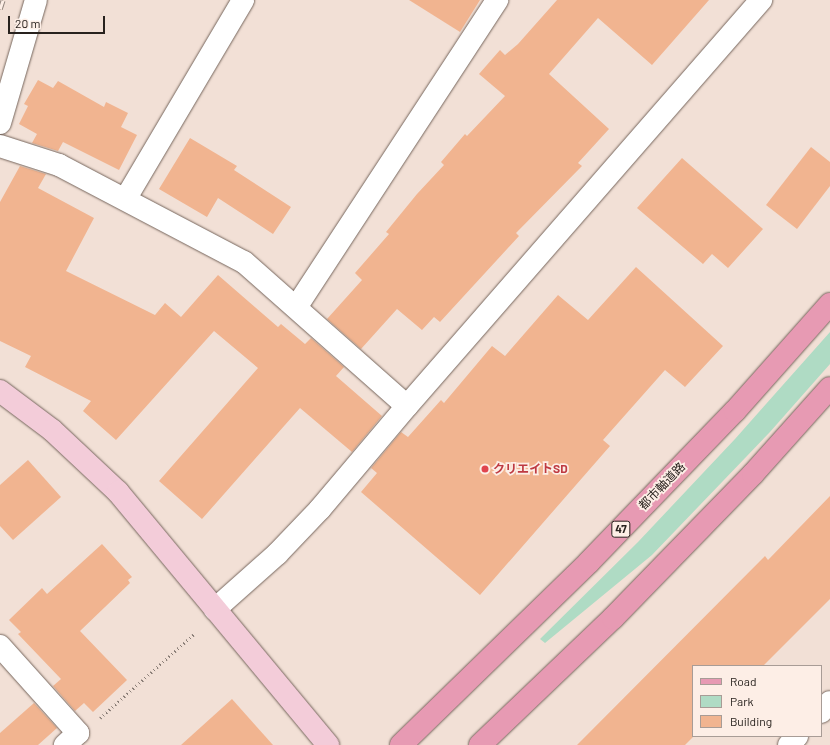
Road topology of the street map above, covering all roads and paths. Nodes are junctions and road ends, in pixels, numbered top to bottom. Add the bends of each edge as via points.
1 (36, 0) edge
2 (243, 0) edge
3 (497, 0) edge
4 (761, 0) edge
5 (0, 124) edge
6 (0, 146) edge
7 (126, 198) junction
8 (830, 304) edge
9 (297, 306) junction
10 (830, 388) edge
11 (0, 391) edge
12 (407, 406) junction
13 (215, 609) junction
14 (195, 633) dead end
15 (0, 646) edge
16 (830, 702) edge
17 (822, 711) edge
18 (796, 737) edge
19 (72, 739) edge
20 (328, 745) edge
21 (401, 745) edge
22 (480, 745) edge
23 (789, 745) edge

1 - 5 street
2 - 7 street
3 - 9 street
4 - 12 street
6 - 7 street via 60,165
7 - 9 street via 244,262
8 - 21 main road, 都市軸道路 / 47 via 735,411 589,562
9 - 12 street
10 - 22 main road via 753,474 613,618
11 - 13 street via 58,435 118,492
12 - 13 street via 320,509 277,554
13 - 20 street
14 - 19 path via 94,723
15 - 19 street
16 - 17 street
18 - 23 street

